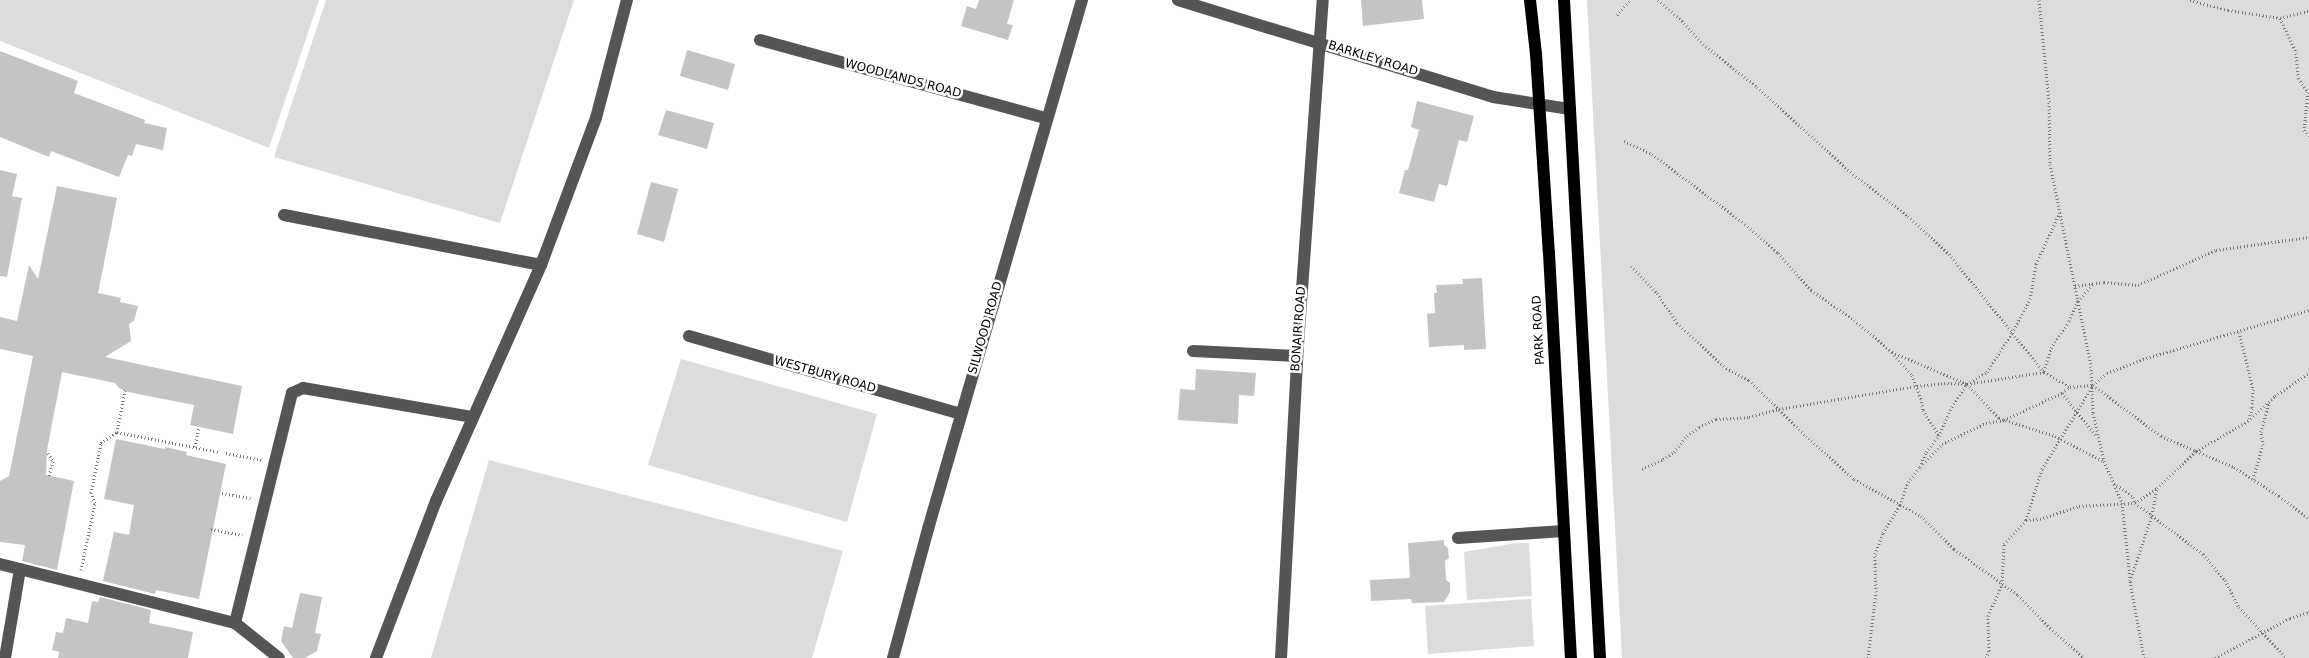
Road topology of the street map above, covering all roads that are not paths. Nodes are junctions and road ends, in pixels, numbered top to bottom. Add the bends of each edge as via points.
1 (627, 0) edge
2 (1082, 0) edge
3 (1178, 0) edge
4 (1322, 0) edge
5 (1530, 0) edge
6 (1564, 0) edge
7 (760, 40) dead end
8 (1319, 42) junction
9 (1539, 105) junction
10 (1570, 109) junction
11 (1046, 118) junction
12 (284, 215) dead end
13 (541, 265) junction
14 (689, 336) dead end
15 (1193, 351) dead end
16 (1297, 356) junction
17 (961, 414) junction
18 (472, 417) junction
19 (1564, 531) junction
20 (1458, 538) dead end
21 (0, 564) edge
22 (20, 569) junction
23 (235, 623) junction
24 (5, 658) edge
25 (279, 658) edge
26 (376, 658) edge
27 (893, 658) edge
28 (1281, 658) edge
29 (1571, 658) edge
30 (1600, 658) edge

1 - 13 street via 596,118
2 - 11 street, SILWOOD ROAD
3 - 8 street, BARKLEY ROAD
4 - 8 street, BONAIR ROAD
5 - 9 main road, PARK ROAD
6 - 10 main road
7 - 11 street, WOODLANDS ROAD
8 - 9 street, BARKLEY ROAD via 1493,97
8 - 16 street, BONAIR ROAD
9 - 10 street, BARKLEY ROAD
9 - 19 main road, PARK ROAD
10 - 30 main road
11 - 17 street, SILWOOD ROAD
12 - 13 street
13 - 18 street
14 - 17 street, WESTBURY ROAD
15 - 16 street
16 - 28 street, BONAIR ROAD
17 - 27 street, SILWOOD ROAD
18 - 23 street via 303,388 292,393
18 - 26 street
19 - 20 street
19 - 29 main road, PARK ROAD
21 - 22 street
22 - 23 street
22 - 24 street
23 - 25 street

